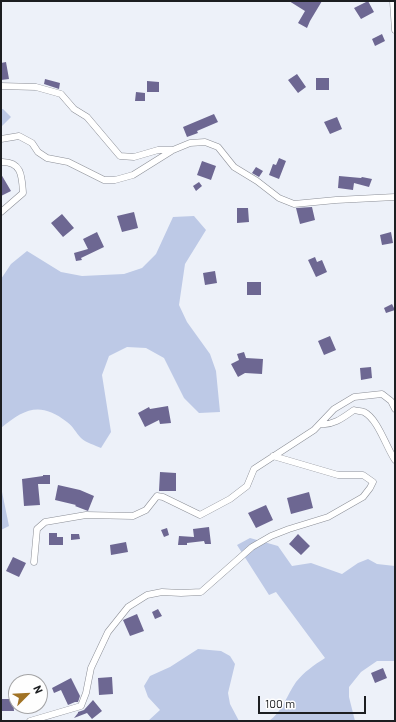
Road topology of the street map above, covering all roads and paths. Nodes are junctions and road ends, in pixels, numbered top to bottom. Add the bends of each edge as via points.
1 (393, 1) edge
2 (395, 30) edge
3 (1, 86) edge
4 (1, 139) edge
5 (173, 150) junction
6 (1, 162) edge
7 (395, 197) edge
8 (1, 212) edge
9 (395, 409) edge
10 (320, 424) junction
11 (273, 456) junction
12 (395, 460) edge
13 (34, 562) dead end
14 (30, 721) edge

1 - 2 street
3 - 5 street via 36,87 61,94 87,117 120,156 134,157 158,150
4 - 5 street via 19,136 32,143 38,152 47,158 68,162 104,180 133,175
5 - 7 street via 190,143 212,144 218,147 234,167 279,198 294,204
6 - 8 street via 11,163 18,168 22,177 23,193
9 - 10 street via 391,401 382,394 354,397 334,409
10 - 11 street
10 - 12 street via 336,422 354,410 365,412 379,428
11 - 13 street via 254,470 247,486 230,499 200,515 157,496 146,510 133,516 86,515 45,522 37,528
11 - 14 street via 338,475 363,475 373,482 363,497 328,517 289,528 252,547 201,592 162,592 147,595 128,607 108,632 91,668 86,693 80,706

